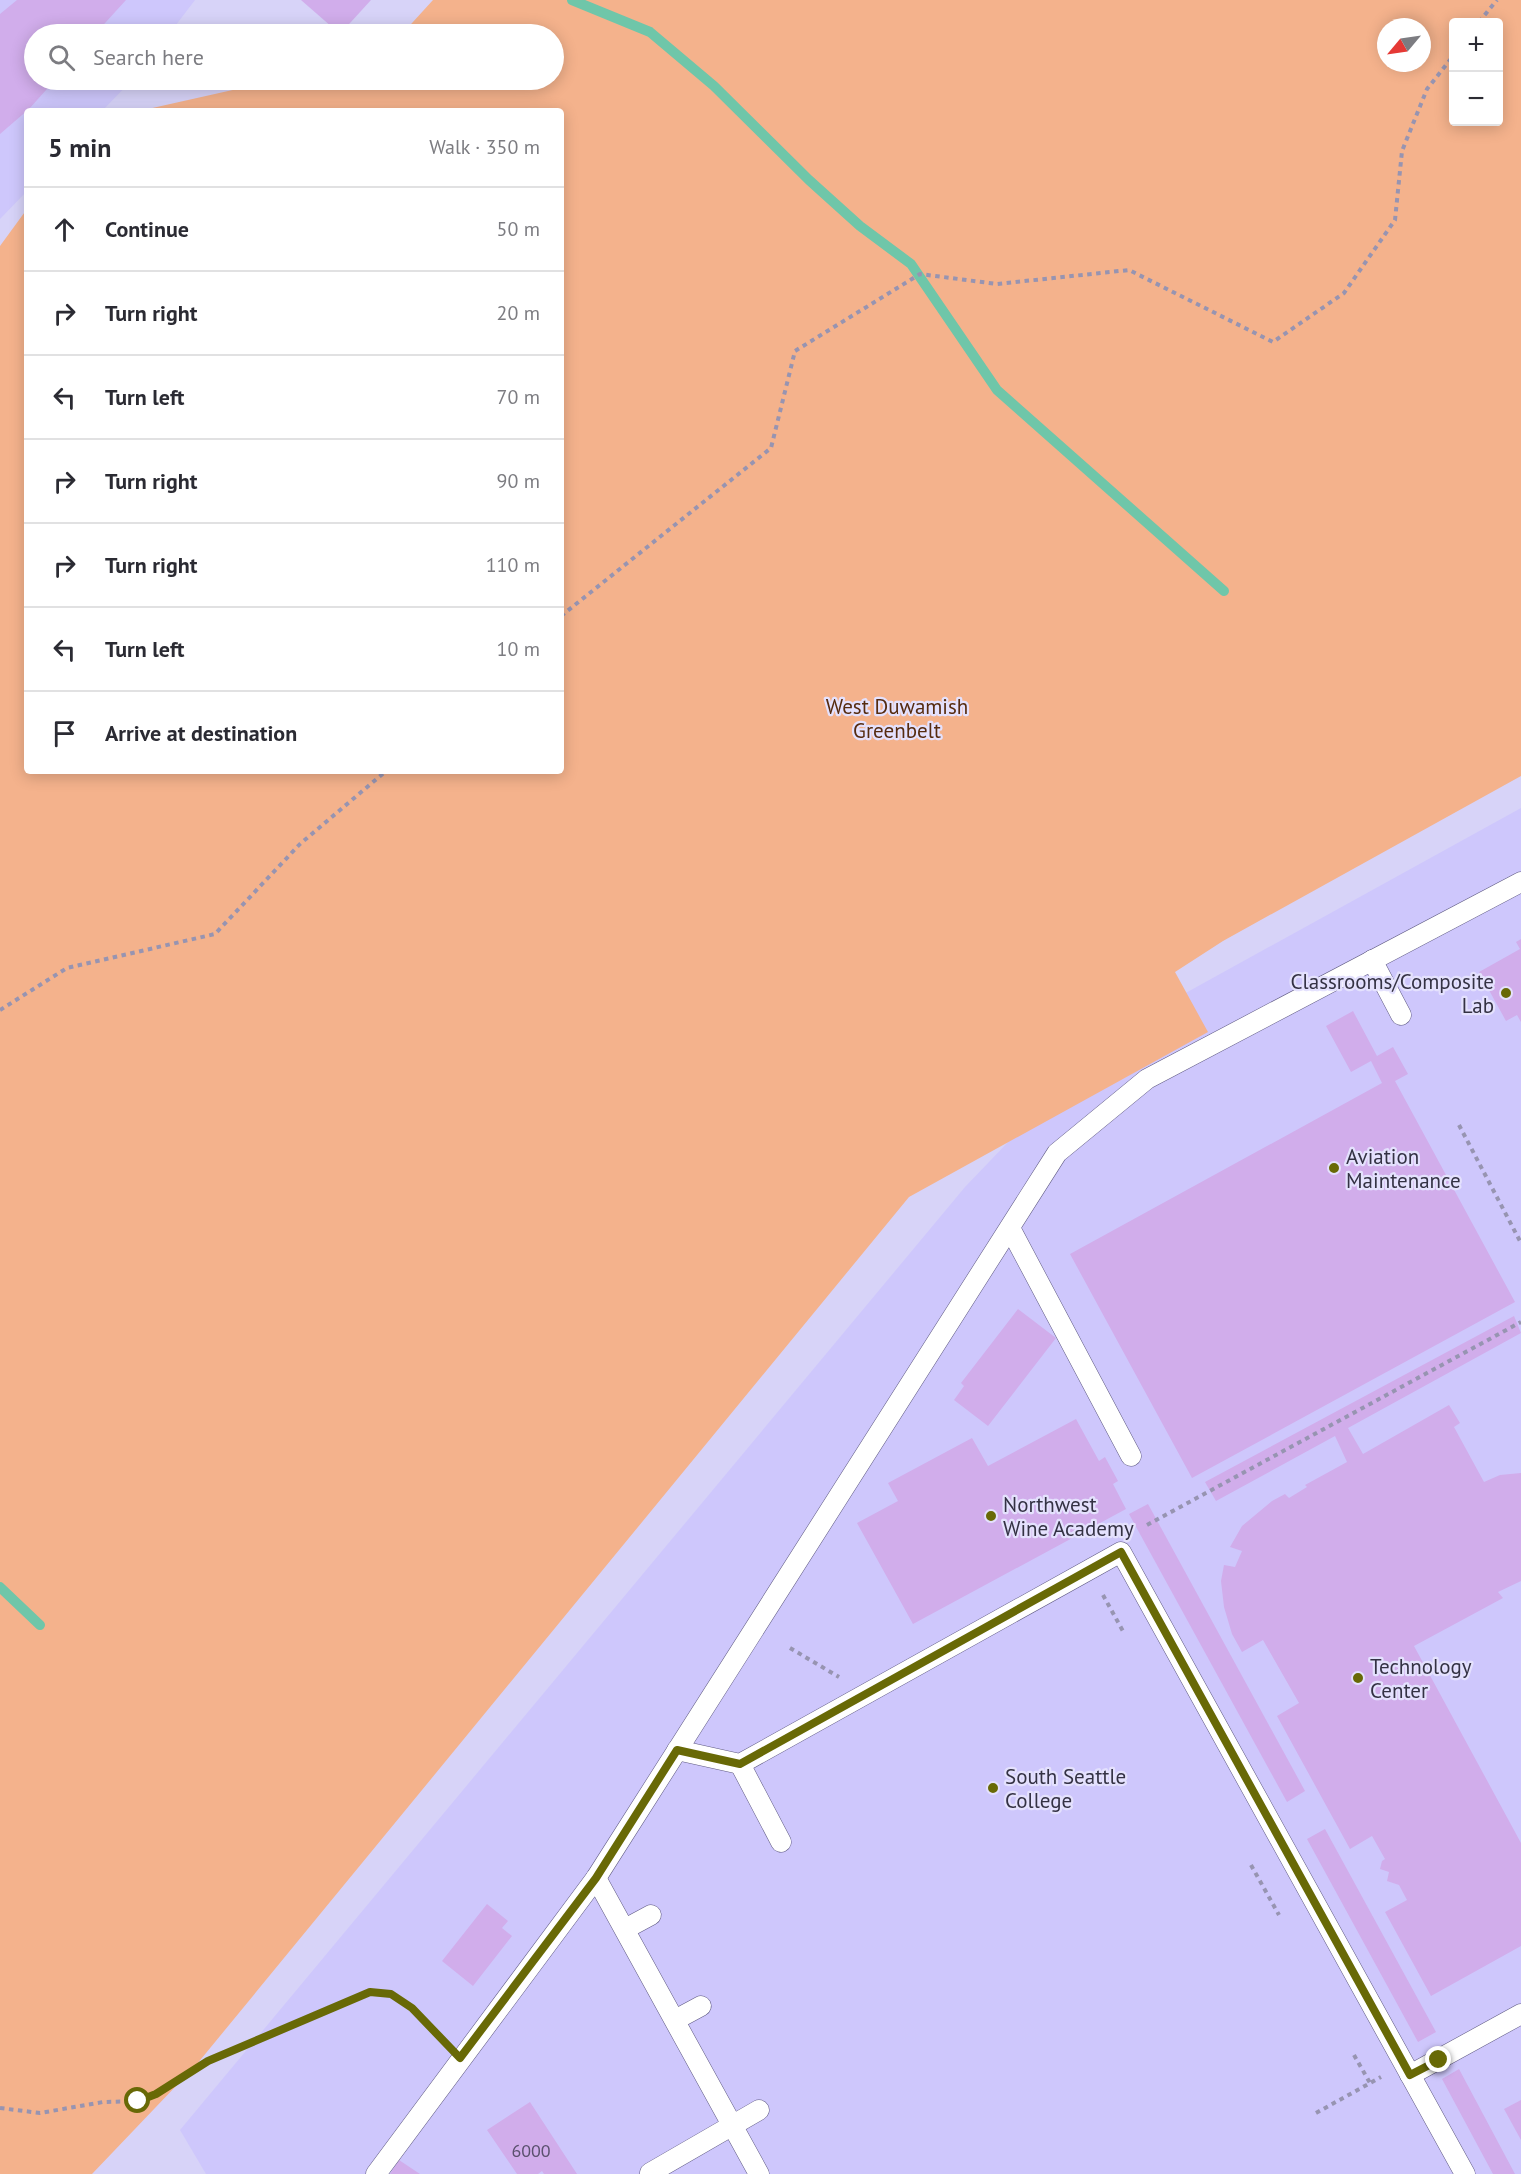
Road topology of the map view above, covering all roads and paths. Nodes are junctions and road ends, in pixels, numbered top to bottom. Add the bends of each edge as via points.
1 (1497, 0) edge
2 (1482, 18) edge
3 (1449, 61) edge
4 (564, 614) edge
5 (382, 774) edge
6 (1521, 882) edge
7 (1372, 960) junction
8 (0, 1011) edge
9 (1401, 1015) dead end
10 (1459, 1125) dead end
11 (1010, 1228) junction
12 (1521, 1243) edge
13 (1521, 1322) edge
14 (1131, 1456) dead end
15 (1147, 1525) dead end
16 (1102, 1593) dead end
17 (1124, 1633) dead end
18 (790, 1647) dead end
19 (847, 1675) dead end
20 (677, 1750) junction
21 (740, 1764) junction
22 (781, 1842) dead end
23 (1251, 1864) dead end
24 (596, 1878) junction
25 (651, 1915) dead end
26 (1279, 1916) dead end
27 (625, 1929) junction
28 (701, 2006) dead end
29 (1521, 2014) edge
30 (675, 2020) junction
31 (1354, 2055) dead end
32 (460, 2058) junction
33 (1387, 2074) dead end
34 (1410, 2075) junction
35 (1370, 2083) junction
36 (0, 2108) edge
37 (759, 2110) dead end
38 (1316, 2113) dead end
39 (732, 2125) junction
40 (650, 2173) edge
41 (376, 2174) edge
42 (759, 2174) edge
43 (1465, 2174) edge

1 - 2 path
3 - 4 path via 1427,89 1402,151 1395,220 1344,293 1273,342 1129,270 997,284 920,274 795,351 771,448
5 - 8 path via 300,844 215,934 67,968
6 - 7 lane
7 - 9 lane
7 - 11 lane via 1147,1079 1057,1153
10 - 12 path
11 - 14 lane
11 - 20 lane
13 - 15 path
16 - 17 path
18 - 19 path via 841,1678
20 - 21 lane
20 - 24 lane
21 - 22 lane
21 - 34 lane via 1121,1552
23 - 26 path
24 - 27 lane
24 - 32 lane
25 - 27 lane
27 - 30 lane
28 - 30 lane
29 - 34 lane
30 - 39 lane
31 - 35 path
32 - 36 path via 412,2008 391,1994 370,1992 208,2061 138,2101 103,2102 40,2113
32 - 41 lane
33 - 35 path
34 - 43 lane
35 - 38 path
37 - 39 lane
39 - 40 lane
39 - 42 lane

